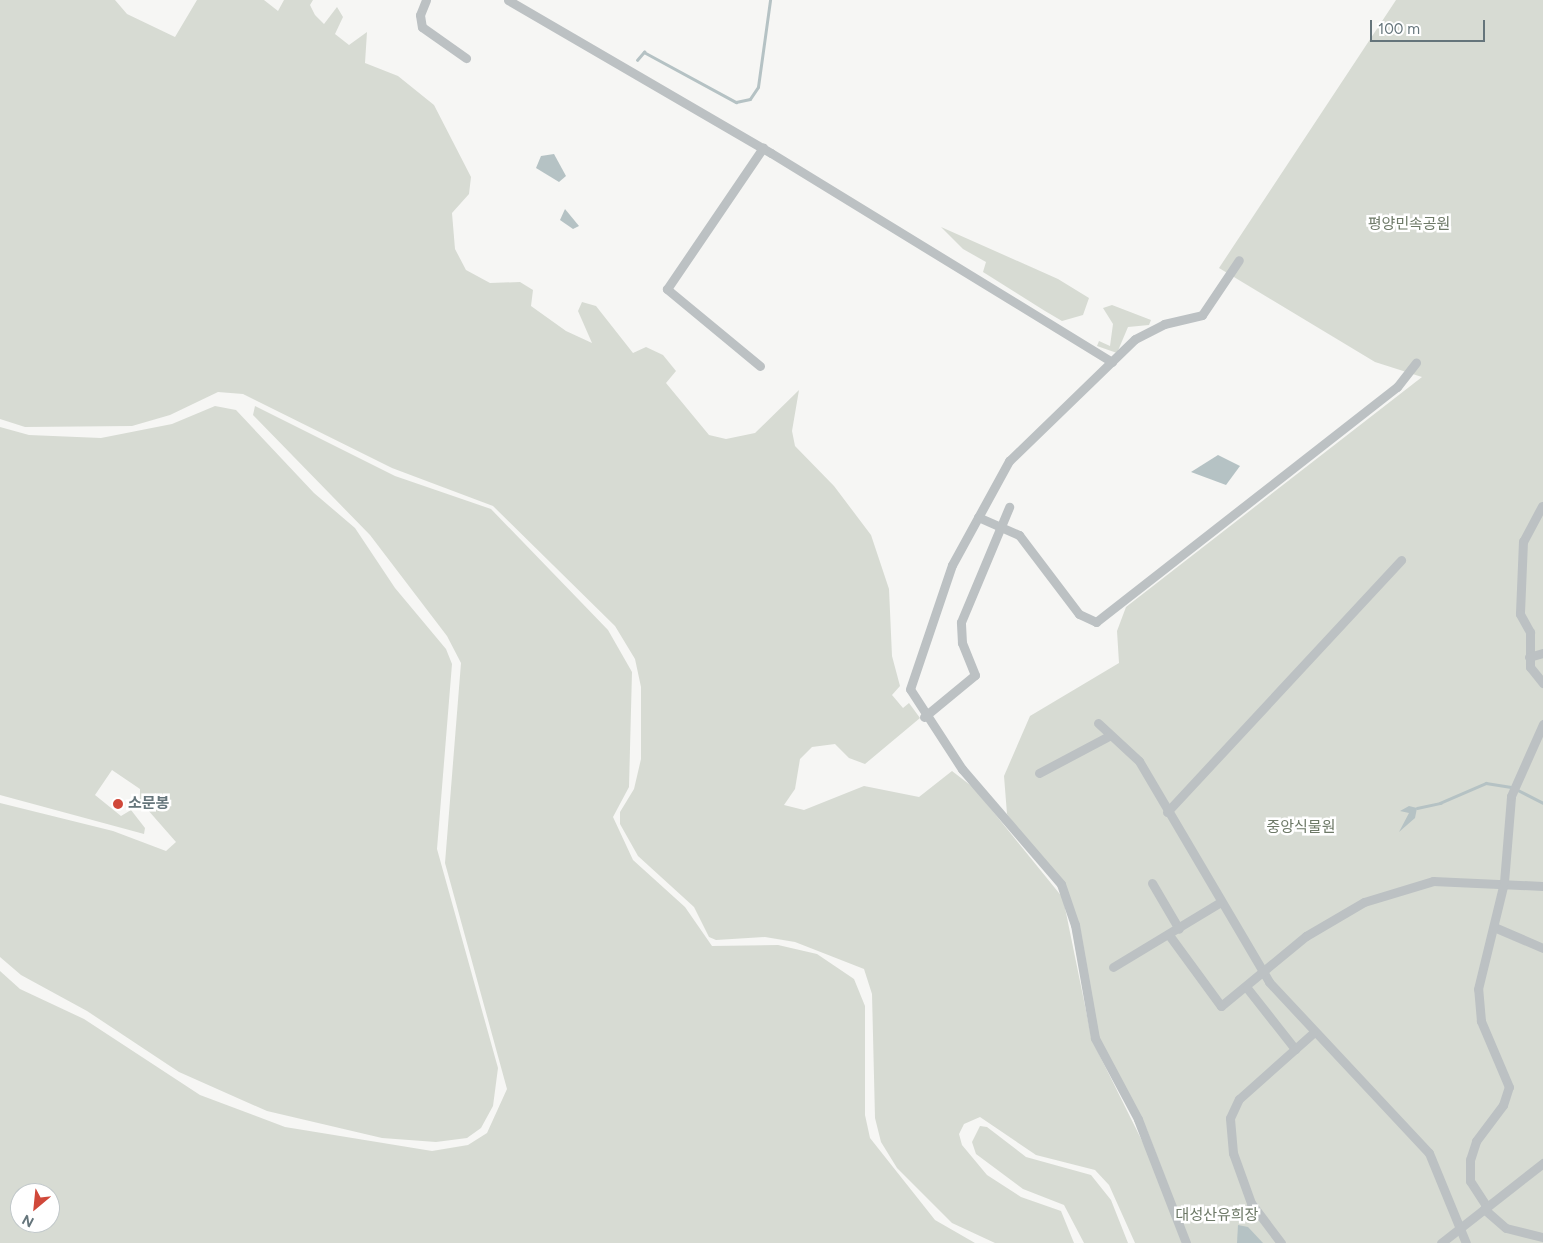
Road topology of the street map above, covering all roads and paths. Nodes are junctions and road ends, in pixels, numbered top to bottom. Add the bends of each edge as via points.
1 (426, 0) edge
2 (508, 0) edge
3 (466, 58) dead end
4 (763, 148) junction
5 (1239, 260) dead end
6 (1112, 362) junction
7 (1416, 363) dead end
8 (760, 366) dead end
9 (1542, 506) edge
10 (1008, 507) dead end
11 (978, 517) junction
12 (1000, 527) junction
13 (1401, 560) dead end
14 (1543, 653) edge
15 (1529, 657) junction
16 (1543, 683) edge
17 (924, 717) junction
18 (1098, 723) dead end
19 (1543, 724) edge
20 (1109, 736) junction
21 (1039, 773) dead end
22 (1167, 812) junction
23 (1504, 882) junction
24 (1152, 883) dead end
25 (1543, 886) edge
26 (1219, 903) junction
27 (1494, 927) junction
28 (1178, 929) junction
29 (1169, 935) junction
30 (1543, 948) edge
31 (1113, 967) dead end
32 (1262, 973) junction
33 (1247, 988) junction
34 (1313, 1033) junction
35 (1295, 1048) junction
36 (1543, 1162) edge
37 (1486, 1208) junction
38 (1459, 1229) junction
39 (1543, 1237) edge
40 (1186, 1243) edge
41 (1281, 1243) edge
42 (1441, 1243) edge
43 (1466, 1243) edge

1 - 3 street via 420,15 422,27
2 - 4 street
4 - 6 street
4 - 8 street via 666,289
5 - 6 street via 1202,315 1152,329
6 - 11 street via 1009,461
7 - 12 street via 1397,387 1096,622 1079,614 1019,535
9 - 15 street via 1527,527 1520,560 1520,614 1530,632
10 - 12 street
11 - 12 street
11 - 17 street via 952,564 910,681 911,697
12 - 17 street via 961,622 962,643 975,674
13 - 22 street
14 - 15 street
15 - 16 street via 1530,667
17 - 40 street via 962,769 1061,884 1075,925 1092,1031 1138,1119
18 - 20 street
19 - 23 street via 1511,796
20 - 21 street
20 - 22 street via 1139,761
22 - 26 street
23 - 25 street
23 - 27 street
23 - 32 street via 1433,882 1364,902 1324,924
24 - 28 street
26 - 28 street
26 - 32 street
27 - 30 street
27 - 37 street via 1478,989 1477,1009 1509,1088 1503,1105 1476,1141 1470,1160 1470,1181
28 - 29 street
29 - 31 street
29 - 33 street via 1221,1006
32 - 33 street
32 - 34 street
33 - 35 street
34 - 35 street
34 - 38 street via 1426,1148
35 - 41 street via 1239,1099 1229,1127 1251,1203
36 - 37 street
37 - 38 street
37 - 39 street via 1512,1231
38 - 42 street
38 - 43 street

